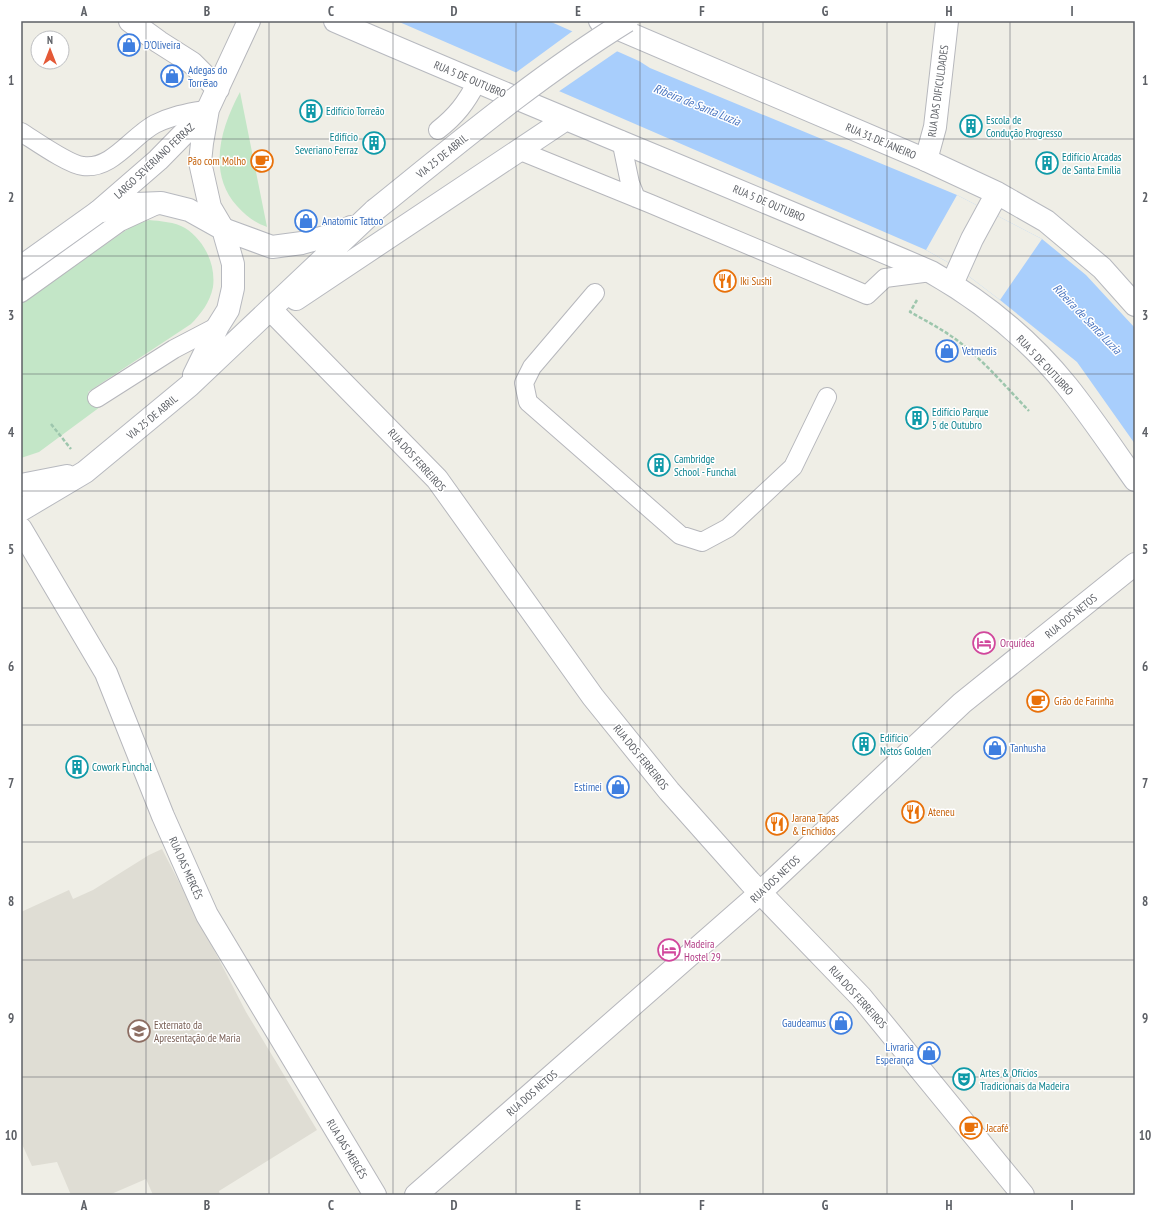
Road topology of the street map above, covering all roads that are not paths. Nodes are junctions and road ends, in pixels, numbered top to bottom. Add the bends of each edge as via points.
1 (130, 21) edge
2 (249, 21) edge
3 (335, 21) edge
4 (600, 21) edge
5 (627, 21) edge
6 (948, 21) edge
7 (477, 82) junction
8 (218, 88) junction
9 (208, 109) junction
10 (566, 119) junction
11 (438, 130) dead end
12 (21, 132) edge
13 (621, 140) junction
14 (518, 150) junction
15 (926, 160) junction
16 (997, 193) junction
17 (636, 198) junction
18 (161, 203) junction
19 (98, 212) junction
20 (368, 216) junction
21 (223, 229) junction
22 (21, 267) edge
23 (931, 272) junction
24 (952, 284) junction
25 (21, 293) edge
26 (595, 293) dead end
27 (1135, 305) edge
28 (271, 310) junction
29 (218, 326) junction
30 (189, 386) junction
31 (827, 397) dead end
32 (98, 398) dead end
33 (85, 472) junction
34 (1135, 480) edge
35 (21, 485) edge
36 (21, 510) edge
37 (21, 529) edge
38 (1135, 564) edge
39 (761, 892) junction
40 (375, 1195) edge
41 (416, 1195) edge
42 (1022, 1195) edge

1 - 8 street via 192,62
2 - 8 street
3 - 7 street, RUA 5 DE OUTUBRO
4 - 15 street, RUA 31 DE JANEIRO
5 - 20 street, VIA 25 DE ABRIL, bridge via 567,60 495,114
6 - 15 street, RUA DAS DIFICULDADES via 935,127
7 - 10 street, RUA 5 DE OUTUBRO
7 - 11 lane via 463,107
8 - 9 street
9 - 12 lane via 173,116 153,124 108,160 95,166 82,166
9 - 19 street, LARGO SEVERIANO FERRAZ via 158,160
9 - 21 street via 200,162 210,207
10 - 13 street, RUA 5 DE OUTUBRO
10 - 14 street, VIA 25 DE ABRIL
13 - 17 lane via 630,183
13 - 23 street, RUA 5 DE OUTUBRO
14 - 17 lane
14 - 28 street, VIA 25 DE ABRIL via 293,301
15 - 16 street, RUA 31 DE JANEIRO
16 - 24 street via 972,239
16 - 27 street, RUA 31 DE JANEIRO via 1046,221 1102,268
17 - 23 lane via 867,296 885,278
18 - 19 street, LARGO SEVERIANO FERRAZ via 136,204
18 - 21 street, LARGO SEVERIANO FERRAZ via 189,210
18 - 25 lane via 120,222
19 - 22 street, LARGO SEVERIANO FERRAZ
20 - 21 street, LARGO SEVERIANO FERRAZ via 340,233 302,243 272,247
20 - 28 street, VIA 25 DE ABRIL
21 - 29 street via 233,264 232,288 228,310
23 - 24 street, RUA 5 DE OUTUBRO
24 - 34 street, RUA 5 DE OUTUBRO via 1022,338 1062,381
26 - 31 lane via 532,367 524,383 528,402 680,535 702,542 728,528 794,467
28 - 30 street, VIA 25 DE ABRIL
28 - 39 street, RUA DOS FERREIROS via 437,479 593,698 668,791
29 - 30 street
29 - 32 lane via 174,348
30 - 33 street, VIA 25 DE ABRIL
33 - 35 street
33 - 36 street, VIA 25 DE ABRIL
37 - 40 street, RUA DAS MERCÊS via 106,673 163,816 207,915
38 - 39 street, RUA DOS NETOS via 962,703
39 - 41 street, RUA DOS NETOS
39 - 42 street, RUA DOS FERREIROS via 861,997

